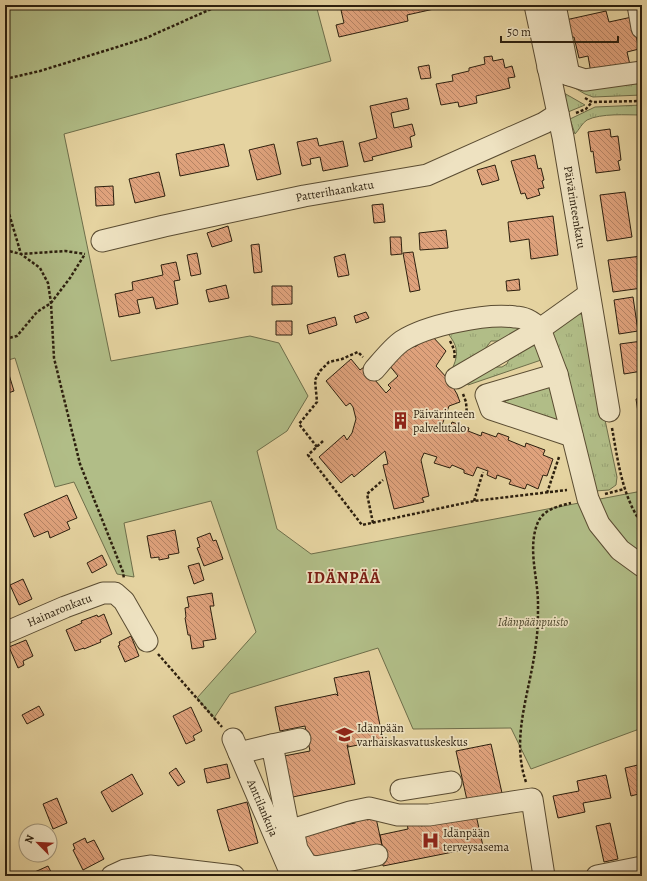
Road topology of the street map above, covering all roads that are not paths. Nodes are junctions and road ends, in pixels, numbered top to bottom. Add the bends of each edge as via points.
1 (535, 5) edge
2 (555, 5) edge
3 (638, 5) edge
4 (642, 28) edge
5 (548, 68) junction
6 (642, 72) edge
7 (569, 75) junction
8 (558, 114) junction
9 (102, 241) road end
10 (590, 294) junction
11 (540, 329) junction
12 (374, 370) road end
13 (455, 370) road end
14 (557, 374) junction
15 (609, 411) road end
16 (572, 436) junction
17 (642, 566) edge
18 (5, 633) edge
19 (147, 641) road end
20 (300, 739) dead end
21 (272, 745) junction
22 (452, 782) dead end
23 (429, 815) junction
24 (285, 832) junction
25 (377, 855) dead end
26 (642, 867) edge
27 (112, 876) edge
28 (234, 876) edge
29 (292, 876) edge
30 (544, 876) edge
31 (597, 876) edge

1 - 5 street, Päivärinteenkatu
2 - 7 street
3 - 4 street
5 - 7 street
5 - 8 street, Päivärinteenkatu
6 - 7 street via 585,80
8 - 9 street, Patterihaankatu via 544,123 427,175 304,196
8 - 10 street, Päivärinteenkatu
10 - 11 street
10 - 15 street, Päivärinteenkatu
11 - 12 street via 528,320 516,316 466,320 420,333 401,342
11 - 13 street
11 - 14 street
14 - 16 street
14 - 16 street via 486,395 491,409
16 - 17 street via 587,494 599,524 620,550
18 - 19 street, Hainaronkatu via 103,593 115,593 124,601
20 - 21 street
21 - 24 street
21 - 24 street, Anttilankuja via 236,746
22 - 23 street via 407,789
23 - 24 street via 398,815 369,808
23 - 30 street via 532,799
24 - 25 street via 307,865 316,867
24 - 29 street, Anttilankuja
26 - 31 street
27 - 28 street via 125,870 150,866

